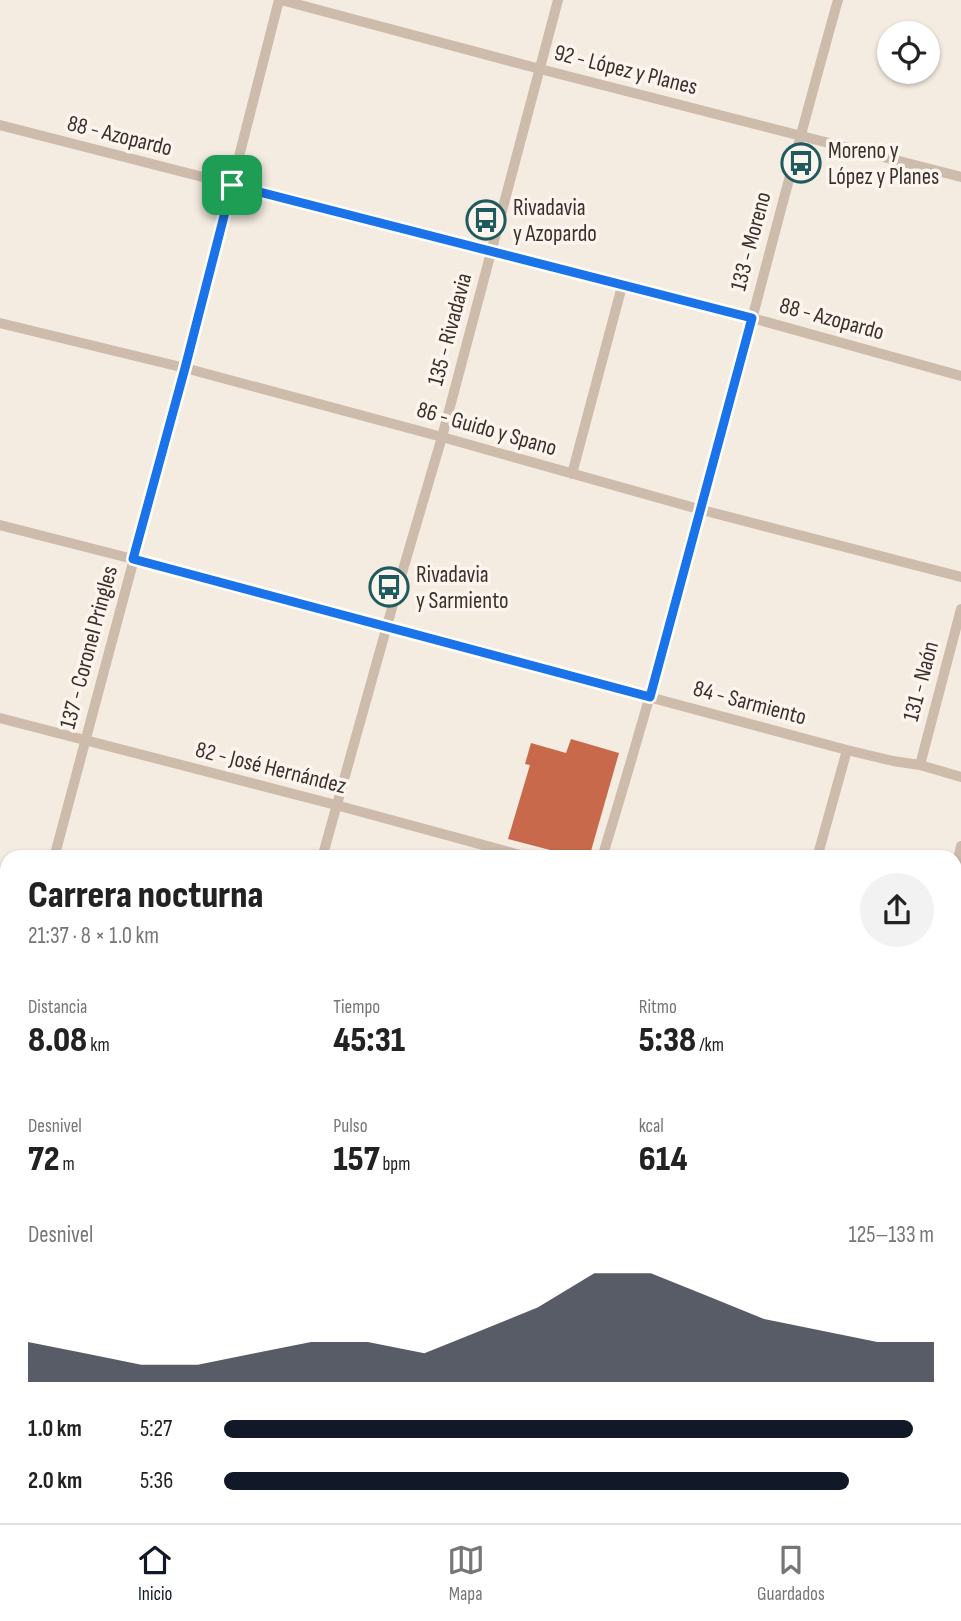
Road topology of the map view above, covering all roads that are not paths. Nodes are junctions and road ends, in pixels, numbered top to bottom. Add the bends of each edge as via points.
1 (280, 0) edge
2 (558, 0) edge
3 (838, 0) edge
4 (540, 69) junction
5 (0, 125) edge
6 (800, 134) junction
7 (961, 177) edge
8 (232, 185) junction
9 (491, 251) junction
10 (622, 286) junction
11 (752, 318) junction
12 (0, 323) edge
13 (185, 368) junction
14 (961, 376) edge
15 (442, 437) junction
16 (572, 474) junction
17 (702, 509) junction
18 (0, 525) edge
19 (133, 559) junction
20 (961, 577) edge
21 (961, 609) edge
22 (387, 627) junction
23 (650, 697) junction
24 (0, 718) edge
25 (84, 741) junction
26 (847, 750) junction
27 (920, 765) junction
28 (961, 777) edge
29 (336, 805) junction
30 (56, 850) edge
31 (324, 850) edge
32 (502, 850) edge
33 (604, 850) edge
34 (819, 850) edge

1 - 4 street, 92 - López y Planes
1 - 8 street, 137 - Coronel Pringles
2 - 4 street, 135 - Rivadavia
3 - 6 street, 133 - Moreno
4 - 6 street, 92 - López y Planes
4 - 9 street, 135 - Rivadavia
5 - 8 street, 88 - Azopardo
6 - 7 street, 92 - López y Planes
6 - 11 street, 133 - Moreno
8 - 9 street, 88 - Azopardo
8 - 13 street, 137 - Coronel Pringles
9 - 10 street, 88 - Azopardo
9 - 15 street, 135 - Rivadavia
10 - 11 street, 88 - Azopardo
10 - 16 street
11 - 14 street, 88 - Azopardo
11 - 17 street, 133 - Moreno
12 - 13 street, 86 - Guido y Spano
13 - 15 street, 86 - Guido y Spano
13 - 19 street, 137 - Coronel Pringles
15 - 16 street, 86 - Guido y Spano
15 - 22 street, 135 - Rivadavia
16 - 17 street, 86 - Guido y Spano
17 - 20 street, 86 - Guido y Spano
17 - 23 street, 133 - Moreno
18 - 19 street, 84 - Sarmiento
19 - 22 street, 84 - Sarmiento
19 - 25 street, 137 - Coronel Pringles
21 - 27 street, 131 - Naón
22 - 23 street, 84 - Sarmiento
22 - 29 street, 135 - Rivadavia
23 - 26 street, 84 - Sarmiento
23 - 33 street, 133 - Moreno
24 - 25 street, 82 - José Hernández
25 - 29 street, 82 - José Hernández
25 - 30 street, 137 - Coronel Pringles
26 - 27 street, 84 - Sarmiento
26 - 34 street
27 - 28 street, 84 - Sarmiento
29 - 31 street, 135 - Rivadavia
29 - 32 street, 82 - José Hernández

